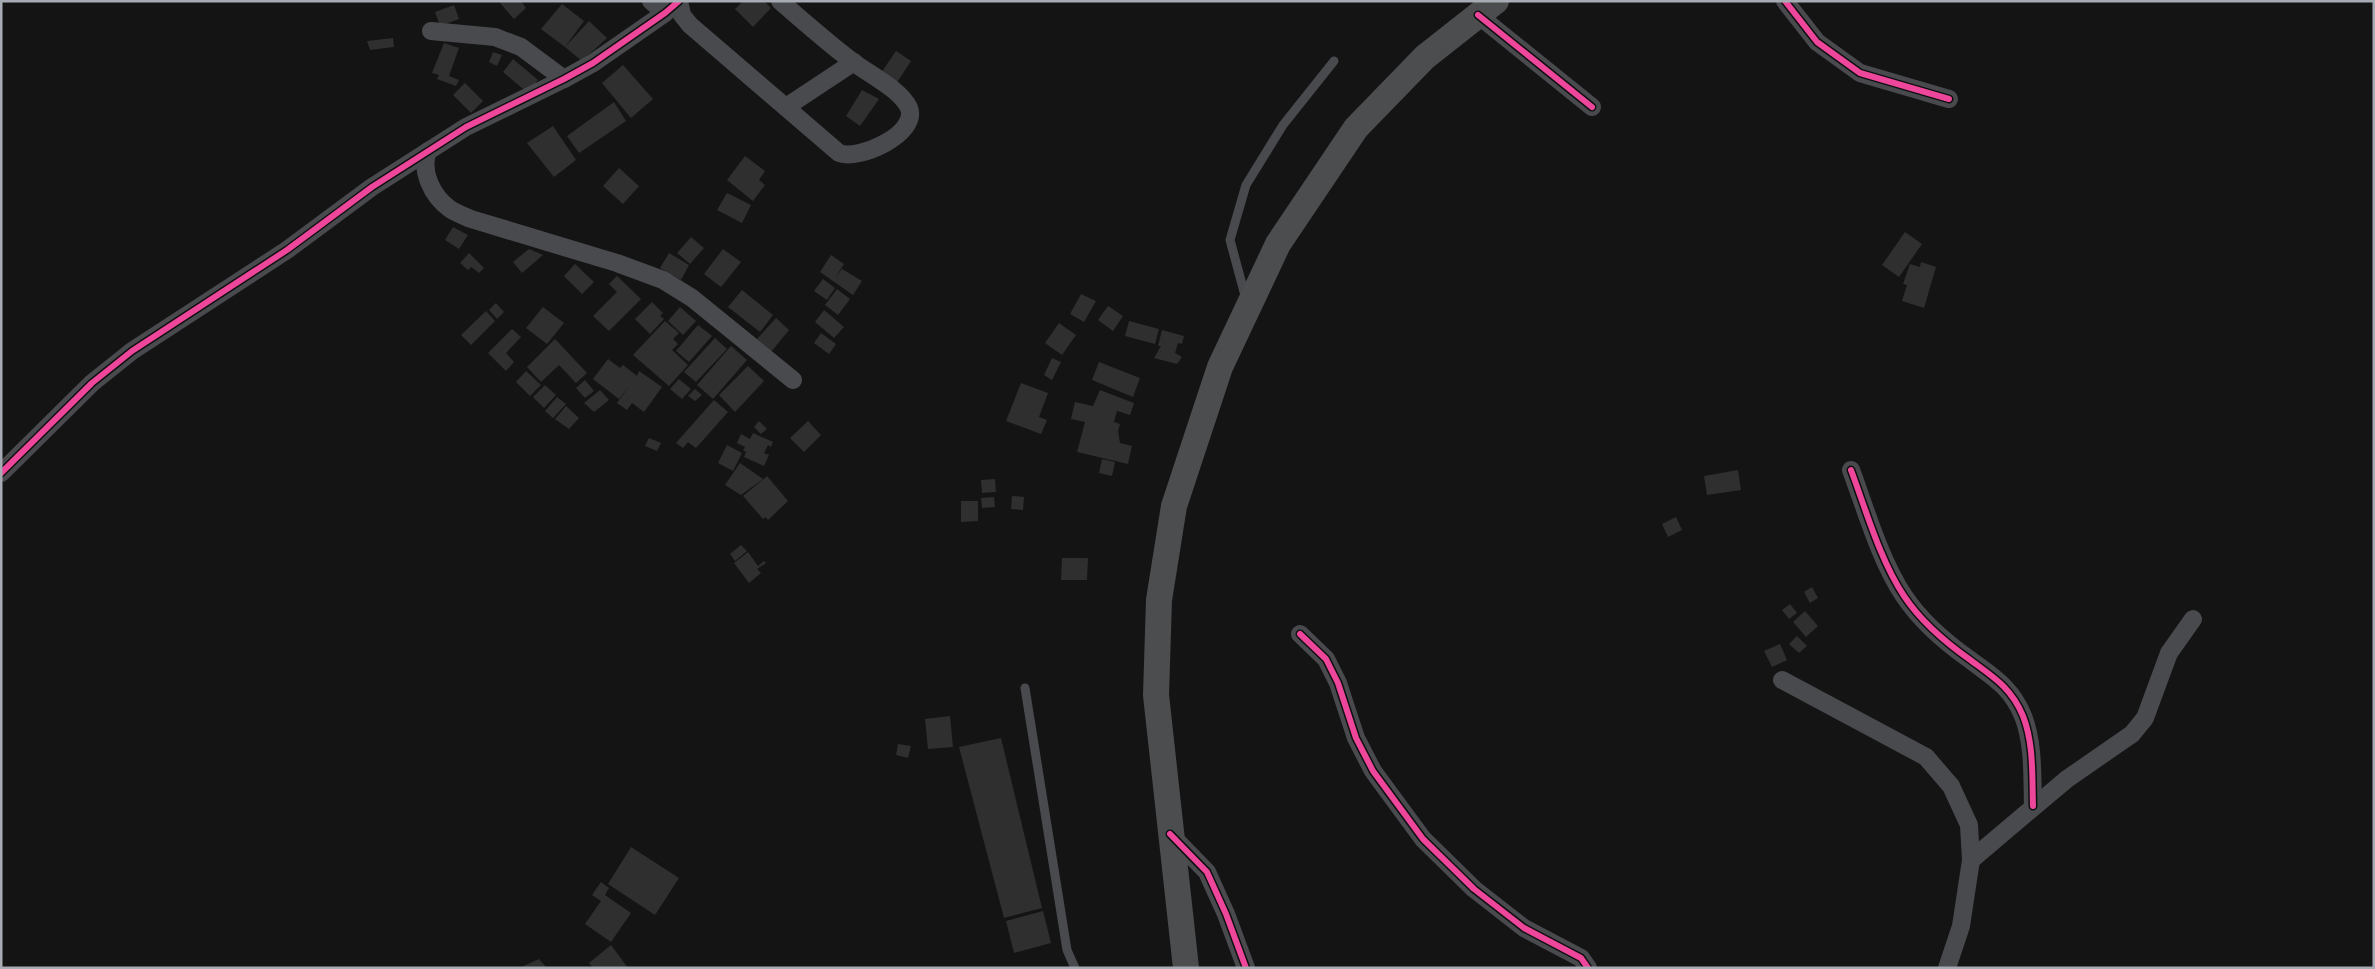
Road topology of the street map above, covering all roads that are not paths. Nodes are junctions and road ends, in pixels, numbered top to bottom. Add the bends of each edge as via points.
1 (651, 1) edge
2 (679, 1) edge
3 (780, 1) edge
4 (1785, 1) edge
5 (1487, 8) edge
6 (665, 13) junction
7 (431, 31) dead end
8 (1334, 61) dead end
9 (854, 62) junction
10 (564, 79) junction
11 (1948, 99) dead end
12 (786, 107) junction
13 (1592, 107) dead end
14 (428, 151) junction
15 (1248, 306) junction
16 (793, 380) dead end
17 (1850, 470) dead end
18 (1, 473) edge
19 (2193, 619) dead end
20 (1300, 634) dead end
21 (1782, 680) dead end
22 (1025, 688) dead end
23 (2033, 806) junction
24 (1170, 834) junction
25 (1971, 860) junction
26 (1075, 968) edge
27 (1186, 968) edge
28 (1246, 968) edge
29 (1588, 968) edge
30 (1947, 968) edge

1 - 6 street
2 - 6 street
2 - 12 street via 682,15 690,25
3 - 9 street
4 - 11 street via 1817,42 1860,73
5 - 13 street
5 - 15 main road via 1425,57 1356,128 1278,244
6 - 10 street via 594,63
7 - 10 street via 495,37 521,47
8 - 15 lane via 1283,126 1246,185 1230,240
9 - 12 street
9 - 12 street via 895,91 908,107 910,122 889,141 846,157
10 - 14 street via 466,127
14 - 16 street via 424,168 438,196 450,209 471,219 663,280 692,298
14 - 18 street via 372,187 287,250 132,351 92,383
15 - 24 main road via 1220,367 1174,506 1158,600 1156,695
17 - 23 street via 1888,566 1904,596 1948,643 1997,678 2014,697 2024,717 2031,749
19 - 23 street via 2169,653 2145,718 2132,734 2094,758
20 - 29 street via 1326,659 1338,683 1356,738 1373,771 1423,839 1474,889 1516,923 1581,958
21 - 25 street via 1926,756 1952,786 1968,825
22 - 26 lane via 1067,950
23 - 25 street
24 - 27 main road
24 - 28 street via 1207,872
25 - 30 street via 1961,926

